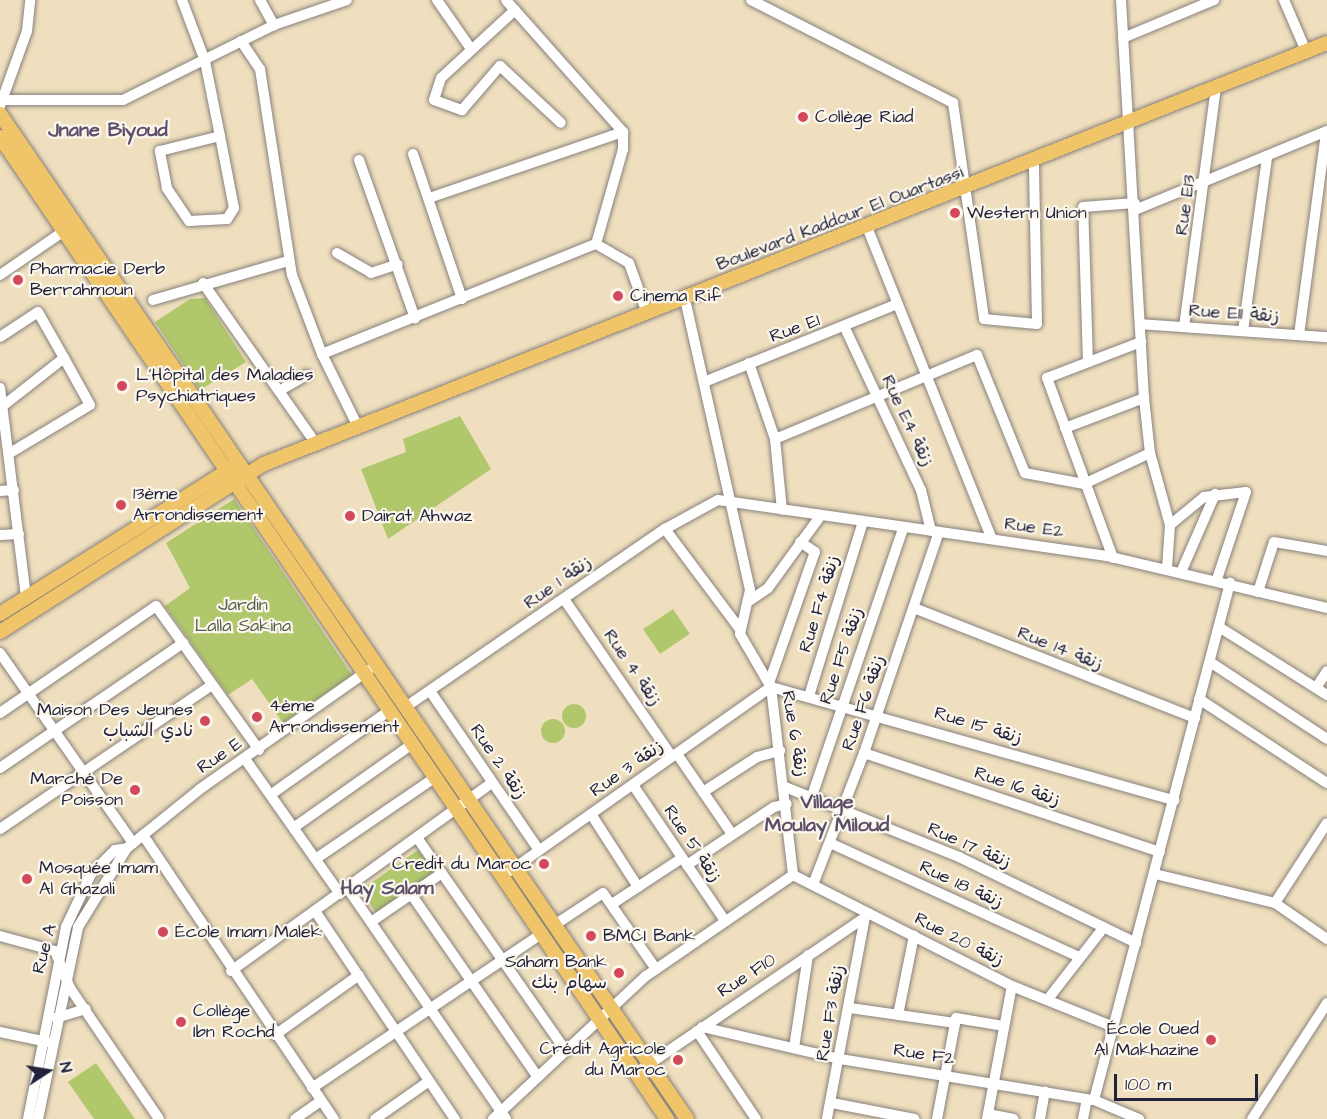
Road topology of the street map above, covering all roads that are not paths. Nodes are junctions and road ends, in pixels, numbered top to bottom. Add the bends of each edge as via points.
1 (30, 0) edge
2 (182, 0) edge
3 (260, 0) edge
4 (437, 0) edge
5 (506, 0) edge
6 (751, 0) edge
7 (1121, 0) edge
8 (1214, 0) edge
9 (1284, 0) edge
10 (341, 1) edge
11 (515, 10) junction
12 (274, 25) junction
13 (1123, 38) junction
14 (241, 41) junction
15 (1327, 43) edge
16 (471, 49) junction
17 (1306, 51) junction
18 (205, 61) junction
19 (1216, 87) junction
20 (1, 107) edge
21 (1129, 122) junction
22 (561, 123) dead end
23 (1326, 131) edge
24 (623, 132) junction
25 (220, 136) junction
26 (0, 137) edge
27 (412, 154) dead end
28 (1268, 157) junction
29 (358, 160) dead end
30 (1034, 161) junction
31 (1324, 169) edge
32 (1206, 182) junction
33 (966, 189) junction
34 (429, 198) junction
35 (1135, 206) junction
36 (1327, 221) edge
37 (1314, 223) junction
38 (867, 227) junction
39 (64, 231) junction
40 (596, 244) junction
41 (337, 253) dead end
42 (288, 261) junction
43 (398, 264) junction
44 (0, 273) edge
45 (203, 283) junction
46 (462, 299) junction
47 (685, 299) junction
48 (153, 300) dead end
49 (897, 304) junction
50 (647, 313) junction
51 (415, 318) junction
52 (1140, 324) junction
53 (1184, 327) junction
54 (845, 328) junction
55 (1243, 331) junction
56 (1299, 335) junction
57 (0, 337) edge
58 (1327, 337) edge
59 (1141, 342) junction
60 (322, 354) junction
61 (64, 358) junction
62 (1088, 362) junction
63 (749, 363) junction
64 (307, 375) dead end
65 (927, 377) junction
66 (704, 382) junction
67 (0, 388) edge
68 (279, 391) junction
69 (877, 398) junction
70 (1144, 398) junction
71 (4, 405) junction
72 (3, 419) edge
73 (358, 427) junction
74 (1065, 428) junction
75 (775, 440) junction
76 (316, 444) junction
77 (10, 453) junction
78 (1150, 453) junction
79 (242, 462) junction
80 (264, 464) junction
81 (225, 471) junction
82 (251, 475) junction
83 (234, 484) junction
84 (1084, 484) junction
85 (14, 490) junction
86 (0, 491) edge
87 (1215, 494) junction
88 (731, 502) junction
89 (782, 510) junction
90 (821, 515) junction
91 (148, 520) junction
92 (863, 522) junction
93 (1170, 525) junction
94 (903, 528) junction
95 (665, 529) junction
96 (935, 531) junction
97 (19, 534) junction
98 (154, 534) junction
99 (0, 536) edge
100 (992, 539) junction
101 (800, 542) junction
102 (1327, 551) edge
103 (1113, 558) junction
104 (1167, 568) junction
105 (1182, 570) junction
106 (1217, 579) junction
107 (1230, 583) junction
108 (1258, 592) junction
109 (26, 597) junction
110 (564, 599) junction
111 (749, 601) junction
112 (914, 608) junction
113 (1327, 608) edge
114 (0, 614) edge
115 (1219, 627) junction
116 (739, 628) junction
117 (0, 632) edge
118 (183, 643) junction
119 (0, 653) edge
120 (1209, 662) junction
121 (379, 664) junction
122 (1327, 671) edge
123 (363, 674) junction
124 (212, 685) junction
125 (770, 685) junction
126 (1316, 688) junction
127 (430, 692) junction
128 (28, 694) junction
129 (1327, 695) edge
130 (809, 696) junction
131 (1199, 699) junction
132 (842, 705) junction
133 (407, 706) junction
134 (388, 711) junction
135 (0, 713) edge
136 (878, 715) junction
137 (1195, 718) junction
138 (53, 730) junction
139 (1327, 739) edge
140 (411, 745) junction
141 (259, 750) junction
142 (780, 751) junction
143 (864, 753) junction
144 (675, 755) junction
145 (245, 759) junction
146 (0, 768) edge
147 (82, 771) junction
148 (434, 779) junction
149 (492, 783) junction
150 (1327, 783) edge
151 (633, 785) junction
152 (785, 787) junction
153 (703, 792) junction
154 (273, 793) junction
155 (812, 796) junction
156 (469, 798) junction
157 (1174, 800) junction
158 (788, 804) junction
159 (843, 808) junction
160 (455, 811) junction
161 (591, 814) junction
162 (1327, 823) edge
163 (296, 826) junction
164 (0, 829) edge
165 (732, 834) junction
166 (143, 835) junction
167 (418, 839) junction
168 (830, 843) junction
169 (130, 846) junction
170 (539, 850) junction
171 (1160, 852) junction
172 (317, 858) junction
173 (684, 861) junction
174 (516, 866) junction
175 (442, 873) junction
176 (1155, 874) junction
177 (793, 875) junction
178 (501, 877) junction
179 (814, 882) junction
180 (638, 887) junction
181 (344, 891) junction
182 (411, 894) junction
183 (1275, 903) junction
184 (612, 904) junction
185 (315, 911) junction
186 (865, 915) junction
187 (371, 921) junction
188 (724, 921) junction
189 (555, 924) junction
190 (1104, 927) junction
191 (541, 934) junction
192 (0, 936) edge
193 (914, 936) junction
194 (1327, 939) edge
195 (1136, 943) junction
196 (807, 955) junction
197 (57, 957) junction
198 (1079, 957) junction
199 (503, 960) junction
200 (656, 969) junction
201 (231, 971) junction
202 (64, 975) junction
203 (359, 975) junction
204 (472, 981) junction
205 (1012, 986) junction
206 (1048, 999) junction
207 (1327, 1003) edge
208 (612, 1007) junction
209 (850, 1008) junction
210 (430, 1009) junction
211 (86, 1010) junction
212 (898, 1015) junction
213 (56, 1018) junction
214 (599, 1018) junction
215 (955, 1023) junction
216 (1004, 1026) junction
217 (1114, 1027) junction
218 (699, 1029) junction
219 (0, 1032) edge
220 (396, 1032) junction
221 (275, 1035) junction
222 (47, 1042) junction
223 (564, 1048) junction
224 (794, 1048) junction
225 (840, 1059) junction
226 (649, 1063) junction
227 (636, 1073) junction
228 (537, 1076) junction
229 (945, 1076) junction
230 (429, 1080) junction
231 (994, 1082) junction
232 (312, 1088) junction
233 (1045, 1091) junction
234 (1090, 1099) junction
235 (321, 1101) junction
236 (832, 1103) junction
237 (987, 1116) edge
238 (1123, 1116) edge
239 (500, 1117) edge
240 (28, 1119) edge
241 (38, 1119) edge
242 (159, 1119) edge
243 (295, 1119) edge
244 (334, 1119) edge
245 (375, 1119) edge
246 (455, 1119) edge
247 (667, 1119) edge
248 (686, 1119) edge
249 (756, 1119) edge
250 (827, 1119) edge
251 (914, 1119) edge
252 (937, 1119) edge
253 (1014, 1119) edge
254 (1040, 1119) edge
255 (1083, 1119) edge
256 (1139, 1119) edge
257 (1252, 1119) edge

1 - 20 street via 27,31
2 - 18 street
3 - 12 street
4 - 16 street
5 - 11 street
6 - 33 street via 946,98 958,118 959,172
7 - 13 street
8 - 13 street
9 - 17 street
10 - 12 street
11 - 16 street
11 - 24 street
12 - 14 street
13 - 21 street
14 - 18 street
14 - 42 street via 260,69
15 - 17 main road, Boulevard Kaddour El Ouartassi
16 - 22 street via 441,78 436,102 462,110 500,66
17 - 19 main road, Boulevard Kaddour El Ouartassi
18 - 20 street via 115,101
18 - 25 street
19 - 21 main road, Boulevard Kaddour El Ouartassi
19 - 32 street, Rue E13
20 - 79 main road
21 - 30 main road, Boulevard Kaddour El Ouartassi
21 - 35 street
23 - 28 street
23 - 31 street
24 - 34 street
24 - 40 street via 623,149
25 - 25 street via 160,151 167,188 189,221 233,214
26 - 39 main road
27 - 34 street
28 - 32 street
28 - 55 street
29 - 43 street
30 - 33 main road, Boulevard Kaddour El Ouartassi
30 - 33 street via 1036,325 982,318
31 - 37 street
32 - 35 street
32 - 53 street, Rue E13
33 - 38 main road, Boulevard Kaddour El Ouartassi
34 - 46 street
35 - 52 street
35 - 62 street via 1083,207
36 - 37 street
37 - 56 street
38 - 47 main road, Boulevard Kaddour El Ouartassi
38 - 49 street
39 - 44 street
39 - 81 main road
40 - 46 street
40 - 50 street via 629,263
41 - 43 street via 371,273
42 - 45 street
42 - 60 street
43 - 51 street
45 - 48 street
45 - 68 street
46 - 51 street
47 - 50 main road, Boulevard Kaddour El Ouartassi
47 - 66 street
49 - 54 street, Rue E1
49 - 65 street
50 - 73 main road, Boulevard Kaddour El Ouartassi
51 - 60 street
52 - 53 street, Rue E11 زنقة
52 - 59 street
53 - 55 street, Rue E11 زنقة
54 - 63 street, Rue E1
54 - 69 street, Rue E4 زنقة
55 - 56 street, Rue E11 زنقة
56 - 58 street, Rue E11 زنقة
57 - 61 street via 38,312
59 - 62 street
59 - 70 street
60 - 73 street
61 - 71 street
61 - 77 street via 90,405
62 - 74 street via 1047,377
63 - 66 street, Rue E1
63 - 75 street
64 - 68 street
65 - 69 street
65 - 84 street via 979,356 1024,473
65 - 100 street
66 - 88 street
67 - 71 street
68 - 76 street
69 - 75 street
69 - 96 street, Rue E4 زنقة via 927,503
70 - 74 street
70 - 78 street
71 - 72 street
72 - 77 street
73 - 76 main road, Boulevard Kaddour El Ouartassi
74 - 84 street
75 - 89 street
76 - 80 main road, Boulevard Kaddour El Ouartassi
77 - 85 street
78 - 84 street
78 - 93 street
79 - 80 main road
79 - 81 main road
79 - 82 main road
80 - 82 main road
81 - 83 main road
81 - 91 main road
82 - 83 main road
82 - 121 main road
83 - 98 main road
83 - 123 main road
84 - 103 street
85 - 86 street
85 - 97 street
87 - 93 street
87 - 105 street
87 - 106 street via 1247,495
88 - 89 street, Rue E2
88 - 95 street, Rue 1 زنقة via 709,501
88 - 111 street
89 - 90 street, Rue E2
90 - 92 street, Rue E2
90 - 101 street
91 - 98 main road
91 - 109 main road
92 - 94 street, Rue E2
92 - 130 street, Rue F4 زنقة
93 - 104 street
94 - 96 street, Rue E2
94 - 132 street, Rue F5 زنقة
95 - 110 street, Rue 1 زنقة
95 - 116 street, Rue 6 زنقة
96 - 100 street, Rue E2
96 - 112 street, Rue F6 زنقة
97 - 99 street
97 - 109 street
98 - 117 main road
100 - 103 street, Rue E2
101 - 111 street via 768,588
101 - 125 street via 815,552
102 - 108 street via 1274,542
103 - 104 street, Rue E2
104 - 105 street, Rue E2
105 - 106 street, Rue E2
106 - 107 street, Rue E2
107 - 108 street, Rue E2
107 - 115 street
108 - 113 street, Rue E2
109 - 114 main road
110 - 127 street, Rue 1 زنقة
110 - 144 street, Rue 4 زنقة
111 - 116 street
112 - 136 street, Rue F6 زنقة
112 - 137 street, Rue 14 زنقة
115 - 120 street
115 - 126 street
116 - 125 street, Rue 6 زنقة
118 - 124 street
118 - 128 street via 161,608 153,607
118 - 138 street
119 - 128 street
120 - 131 street
120 - 139 street
121 - 123 street, Rue E
121 - 133 main road
122 - 126 street
123 - 134 main road
123 - 141 street, Rue E
124 - 141 street
124 - 147 street
125 - 130 street, Rue 15 زنقة
125 - 142 street, Rue 6 زنقة
125 - 144 street, Rue 3 زنقة
126 - 129 street
127 - 133 street, Rue 1 زنقة
127 - 149 street, Rue 2 زنقة
128 - 135 street
128 - 138 street
130 - 132 street, Rue 15 زنقة
131 - 137 street
131 - 150 street
132 - 136 street, Rue 15 زنقة
132 - 155 street, Rue F5 زنقة
133 - 156 main road
134 - 140 main road
134 - 154 street
136 - 143 street, Rue F6 زنقة
136 - 157 street, Rue 15 زنقة
137 - 157 street
138 - 146 street
138 - 147 street
140 - 148 main road
140 - 163 street
141 - 145 street, Rue E
142 - 152 street, Rue 6 زنقة
142 - 153 street via 757,757
143 - 159 street, Rue F6 زنقة
143 - 171 street, Rue 16 زنقة
144 - 151 street, Rue 3 زنقة
144 - 153 street, Rue 4 زنقة
145 - 154 street
145 - 166 street, Rue E
147 - 164 street
147 - 169 street
148 - 160 main road
148 - 172 street
149 - 156 street
149 - 170 street, Rue 2 زنقة
151 - 161 street, Rue 3 زنقة
151 - 173 street, Rue 5 زنقة
152 - 155 street, Rue 17 زنقة
152 - 158 street, Rue 6 زنقة
153 - 165 street, Rue 4 زنقة
154 - 163 street
155 - 159 street, Rue 17 زنقة
156 - 160 street
156 - 174 main road
157 - 171 street
158 - 165 street
158 - 177 street, Rue 6 زنقة
159 - 168 street, Rue F6 زنقة
159 - 190 street, Rue 17 زنقة
160 - 167 street
160 - 178 main road
161 - 170 street, Rue 3 زنقة
161 - 180 street
162 - 183 street
163 - 172 street
165 - 173 street
166 - 169 street, Rue E
166 - 201 street
167 - 175 street
167 - 181 street
168 - 179 street, Rue F6 زنقة
168 - 198 street, Rue 18 زنقة
169 - 197 street, Rue A via 115,850 92,874
169 - 202 street, Rue A via 82,918
170 - 174 street, Rue 3 زنقة
171 - 176 street
172 - 181 street
173 - 180 street
173 - 188 street, Rue 5 زنقة
174 - 178 street, Rue 3 زنقة
174 - 189 main road
175 - 182 street
175 - 199 street
176 - 183 street
176 - 195 street
177 - 179 street, Rue 20 زنقة
177 - 188 street
178 - 191 main road
179 - 186 street, Rue 20 زنقة
180 - 184 street
181 - 185 street
181 - 187 street
182 - 187 street
182 - 204 street
183 - 194 street
184 - 189 street via 599,893
184 - 200 street
185 - 201 street
185 - 203 street
186 - 193 street, Rue 20 زنقة
186 - 196 street, Rue F10
186 - 209 street, Rue F3 زنقة
187 - 210 street
188 - 200 street
189 - 208 main road
190 - 195 street, Rue 17 زنقة
190 - 198 street
191 - 199 street
191 - 214 main road
192 - 197 street via 46,945
193 - 205 street, Rue 20 زنقة
193 - 212 street
195 - 217 street
196 - 218 street, Rue F10
196 - 224 street
197 - 202 street
197 - 222 street, Rue A
198 - 206 street
199 - 204 street
199 - 223 street
200 - 208 street
201 - 221 street
202 - 211 street
202 - 213 street, Rue A
203 - 220 street
203 - 221 street
204 - 210 street
204 - 228 street
205 - 206 street, Rue 20 زنقة
205 - 216 street
206 - 217 street, Rue 20 زنقة
207 - 257 street
208 - 214 street
208 - 226 main road
209 - 212 street
209 - 225 street, Rue F3 زنقة
210 - 220 street
210 - 239 street
211 - 213 street
211 - 242 street
212 - 215 street
213 - 222 street, Rue A
214 - 223 street
214 - 227 main road
215 - 216 street via 958,1017
215 - 229 street
216 - 231 street
217 - 234 street
218 - 224 street, Rue F2
218 - 226 street, Rue F10
218 - 249 street
219 - 222 street
220 - 230 street
220 - 232 street
221 - 232 street
222 - 240 street, Rue A
222 - 241 street, Rue A
223 - 228 street
224 - 225 street, Rue F2
225 - 229 street, Rue F2
225 - 236 street, Rue F3 زنقة
226 - 227 street, Rue F10
226 - 248 main road
227 - 247 main road
228 - 239 street
229 - 231 street, Rue F2
229 - 252 street
230 - 245 street
230 - 246 street
231 - 233 street, Rue F2
231 - 237 street
232 - 235 street
233 - 234 street, Rue F2
233 - 254 street
234 - 238 street, Rue F2
234 - 255 street
235 - 243 street
235 - 244 street
236 - 250 street, Rue F3 زنقة
236 - 251 street
237 - 253 street
238 - 256 street, Rue F2

